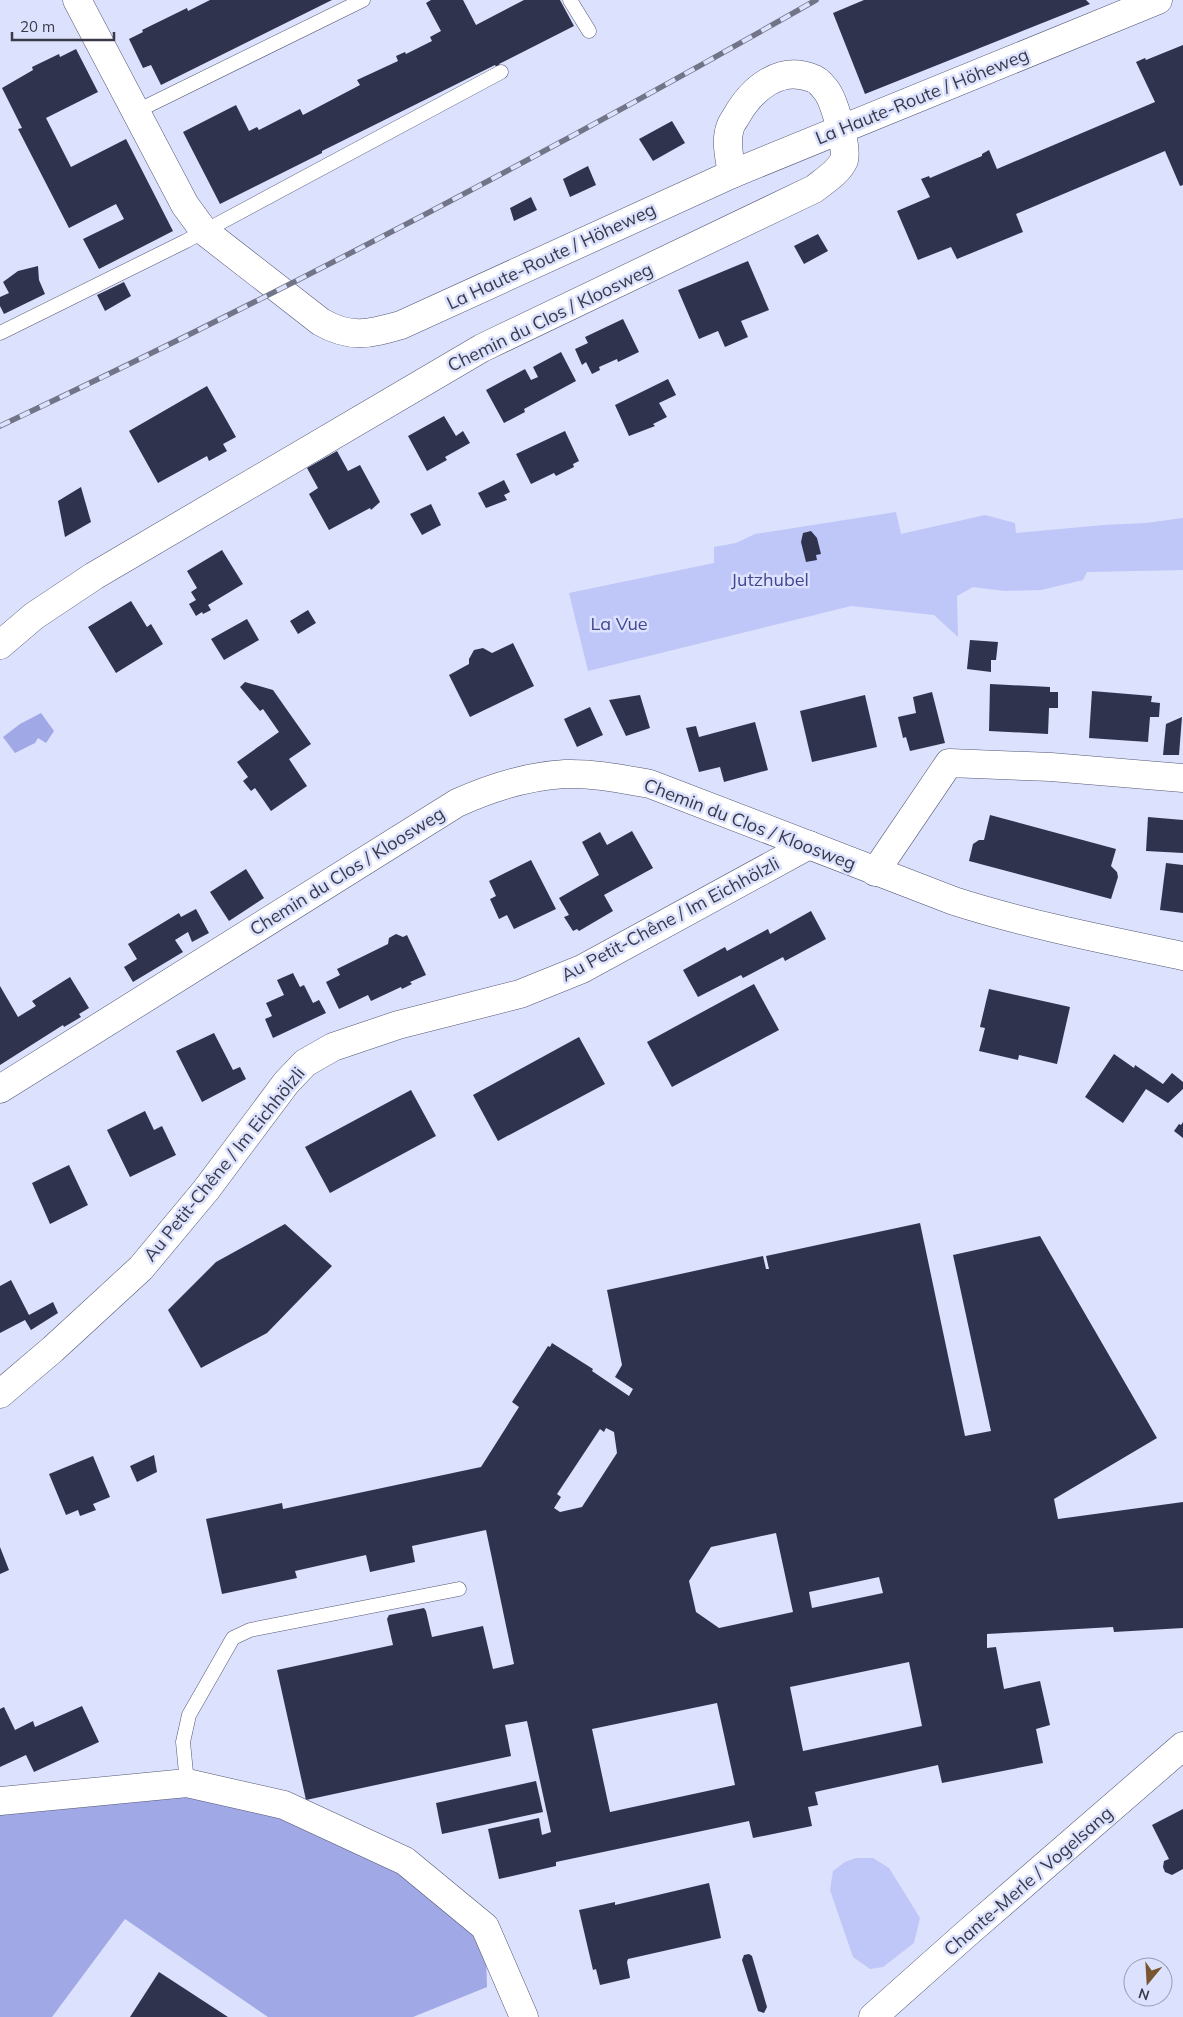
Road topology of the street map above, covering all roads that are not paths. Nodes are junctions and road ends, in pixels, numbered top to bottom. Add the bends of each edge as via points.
1 (77, 0) edge
2 (363, 0) edge
3 (570, 0) edge
4 (1158, 0) edge
5 (589, 31) dead end
6 (501, 72) dead end
7 (137, 111) junction
8 (840, 129) junction
9 (732, 174) junction
10 (204, 231) junction
11 (0, 333) edge
12 (0, 645) edge
13 (1183, 778) edge
14 (809, 845) junction
15 (875, 872) junction
16 (1183, 956) edge
17 (0, 1089) edge
18 (0, 1394) edge
19 (459, 1589) dead end
20 (1183, 1746) edge
21 (187, 1783) junction
22 (0, 1801) edge
23 (524, 2017) edge
24 (873, 2017) edge

1 - 7 street, La Haute-Route / Höheweg
2 - 7 lane
3 - 5 lane
4 - 8 street, La Haute-Route / Höheweg
6 - 10 lane
7 - 10 street, La Haute-Route / Höheweg via 185,205
8 - 9 street, La Haute-Route / Höheweg
8 - 9 street, Chemin du Clos / Kloosweg via 827,91 814,78 796,74 770,80 759,86 745,102 729,128
8 - 12 street, Chemin du Clos / Kloosweg via 844,159 834,174 814,190 482,348 94,576 34,616
9 - 10 street, La Haute-Route / Höheweg via 400,325 376,332 350,334 321,322
10 - 11 lane
13 - 15 street via 1051,767 949,763
14 - 15 street, Chemin du Clos / Kloosweg
14 - 17 street, Chemin du Clos / Kloosweg via 650,784 628,780 565,774 483,791 441,813
14 - 18 street, Au Petit-Chêne / Im Eichhölzli via 582,969 520,994 398,1025 333,1047 305,1063 141,1268
15 - 16 street, Chemin du Clos / Kloosweg via 999,916
19 - 21 lane via 250,1630 233,1638 188,1715 183,1742
20 - 24 street, Chante-Merle / Vogelsang
21 - 22 street
21 - 23 street via 284,1805 405,1861 485,1927

